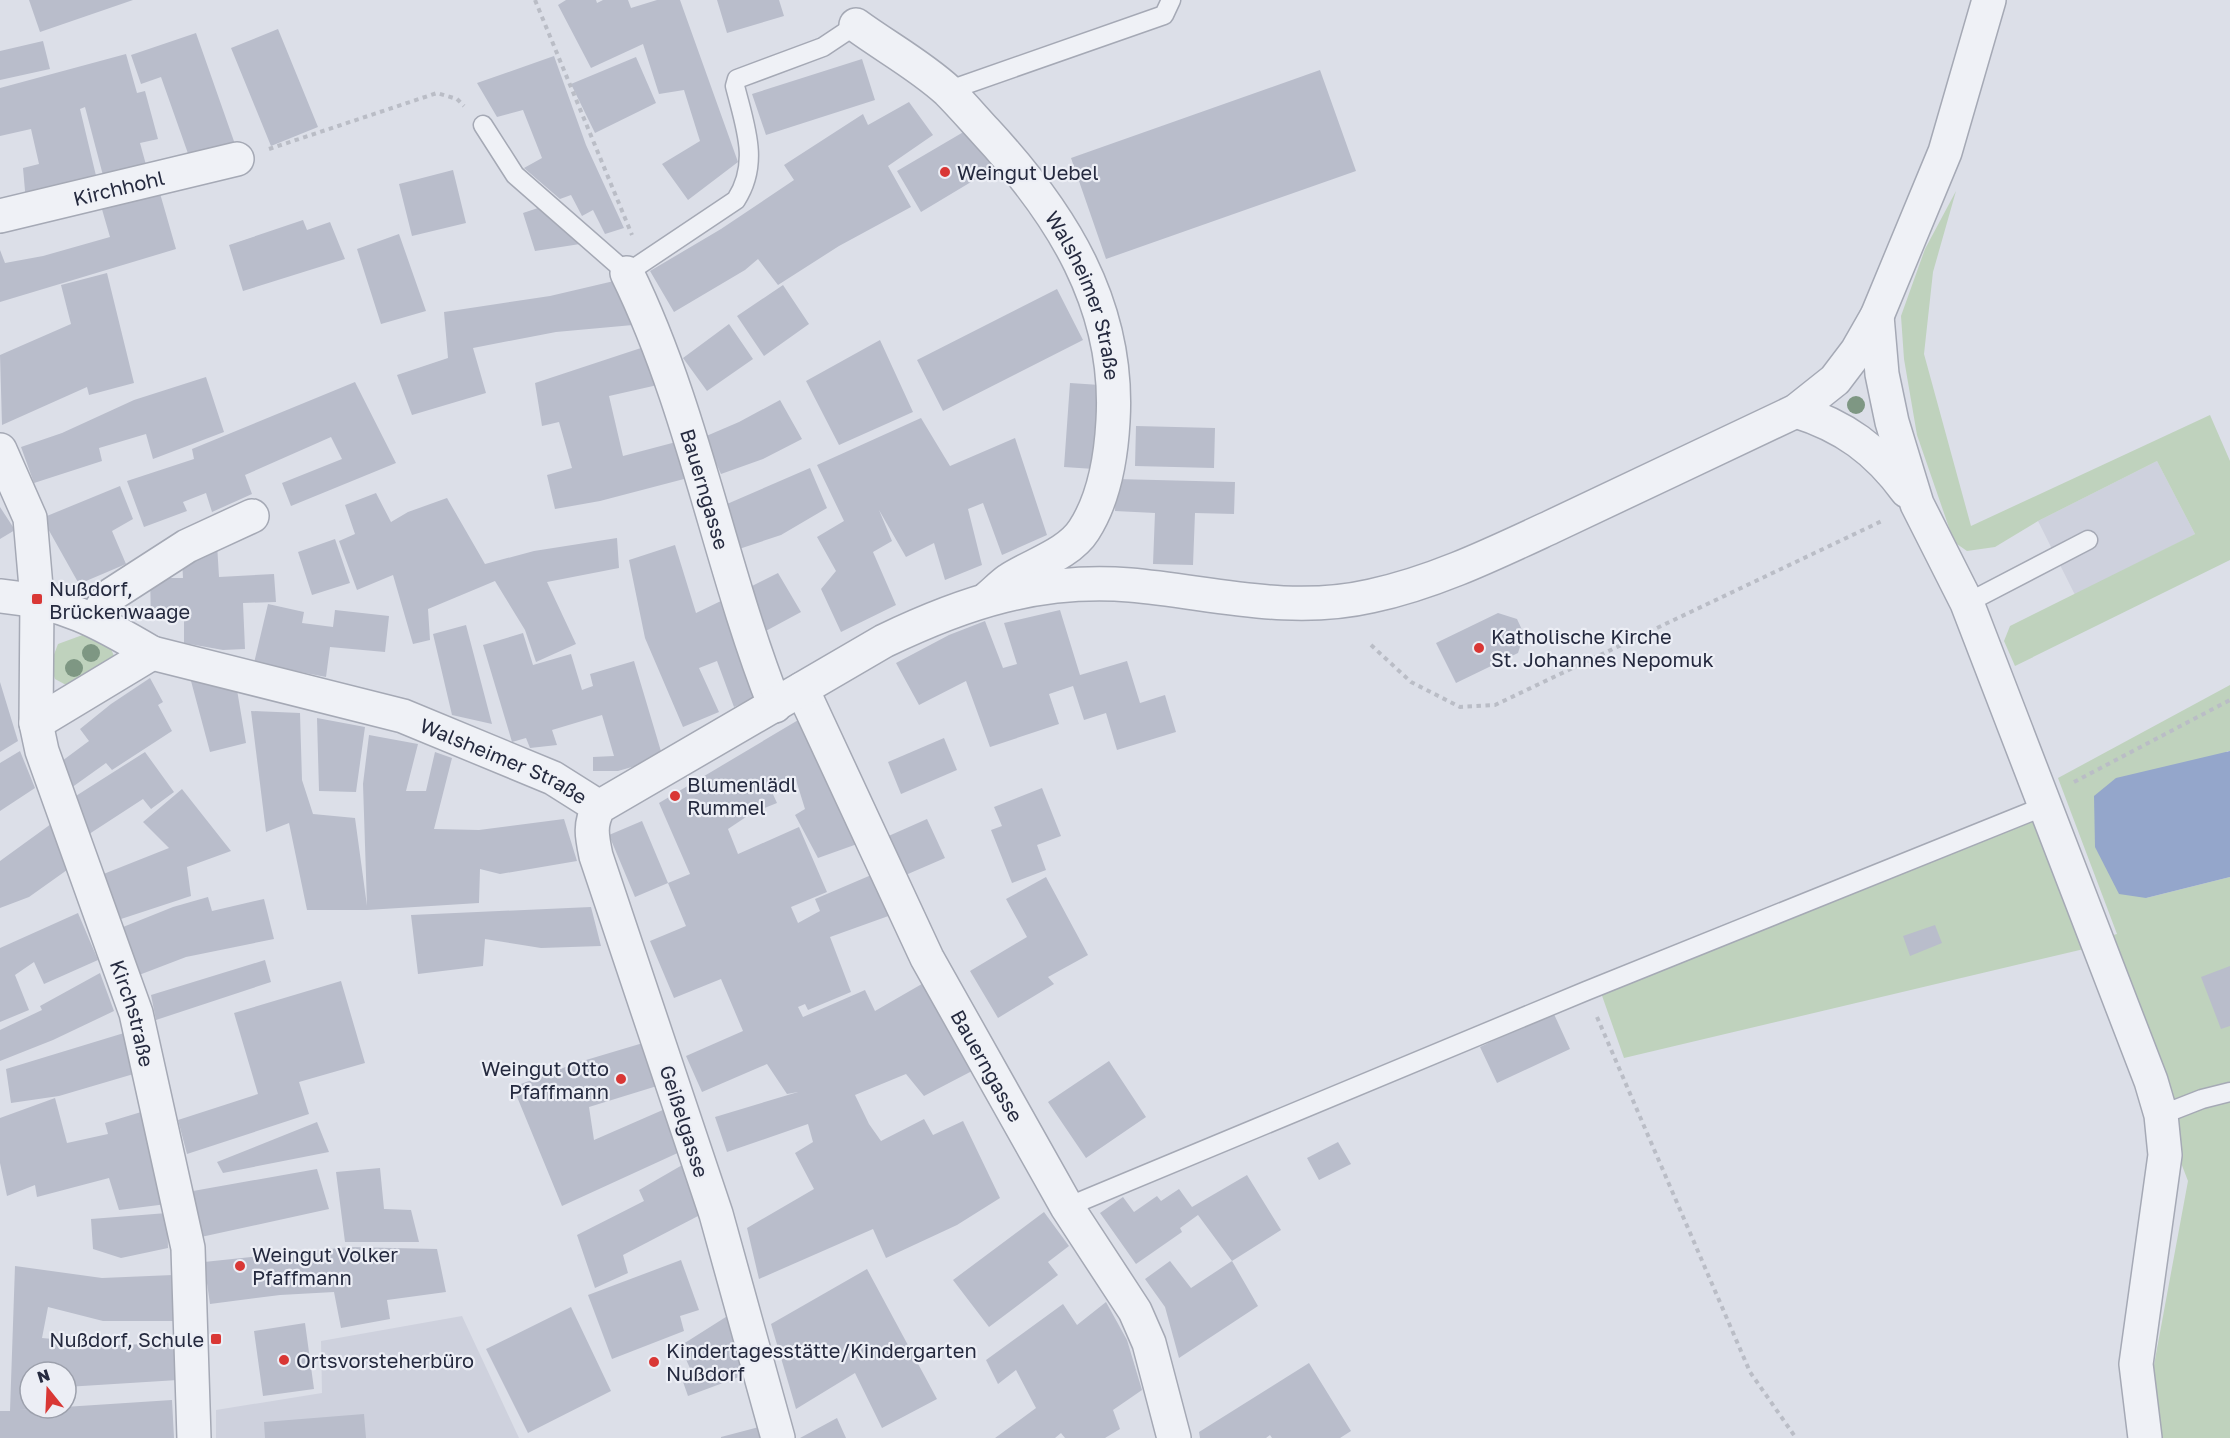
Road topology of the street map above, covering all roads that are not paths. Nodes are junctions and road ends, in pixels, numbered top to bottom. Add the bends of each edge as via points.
1 (1171, 0) edge
2 (1989, 0) edge
3 (856, 25) joint
4 (947, 91) junction
5 (483, 125) road end
6 (237, 159) road end
7 (0, 216) edge
8 (635, 267) junction
9 (1877, 316) junction
10 (1796, 411) junction
11 (0, 450) edge
12 (1917, 504) junction
13 (252, 516) dead end
14 (2088, 540) dead end
15 (0, 596) edge
16 (988, 597) junction
17 (37, 599) junction
18 (1966, 603) junction
19 (93, 619) junction
20 (152, 653) junction
21 (789, 698) junction
22 (36, 723) junction
23 (2044, 802) junction
24 (599, 807) junction
25 (2230, 1092) edge
26 (2161, 1115) junction
27 (1067, 1207) junction
28 (194, 1438) edge
29 (778, 1438) edge
30 (1174, 1438) edge
31 (2145, 1438) edge

1 - 4 lane via 1164,15
2 - 9 street, Walsheimer Straße via 1945,152
3 - 4 street, Walsheimer Straße
3 - 8 lane via 823,47 737,79 735,86 750,160 746,184 736,200
4 - 16 street, Walsheimer Straße via 1003,151 1054,215 1100,310 1115,379 1112,437 1104,482 1083,532
5 - 8 lane, Bauerngasse via 515,175
6 - 7 street, Kirchhohl
8 - 21 street, Bauerngasse via 753,650
9 - 10 street, Walsheimer Straße via 1835,380
9 - 12 street via 1882,374 1892,422
10 - 12 street via 1821,419 1863,444 1886,462
10 - 16 street, Walsheimer Straße via 1440,575 1370,597 1301,603 1233,600 1132,585 1097,584
11 - 17 street, Kirchstraße via 30,518
12 - 18 street
13 - 19 street via 178,552 111,595
14 - 18 lane
15 - 17 street
16 - 21 street, Walsheimer Straße via 884,641
17 - 19 street, Walsheimer Straße
17 - 22 street, Kirchstraße
18 - 23 street
19 - 20 street, Walsheimer Straße
20 - 22 street
20 - 24 street, Walsheimer Straße via 403,716 553,778
21 - 24 street, Walsheimer Straße
21 - 27 street, Bauerngasse via 927,958
22 - 28 street, Kirchstraße via 42,751 136,1013 188,1248
23 - 26 street
23 - 27 lane
24 - 29 street, Geißelgasse via 591,832 596,856 716,1214
25 - 26 lane
26 - 31 street via 2165,1155 2136,1364
27 - 30 street, Bauerngasse via 1135,1311 1149,1343

